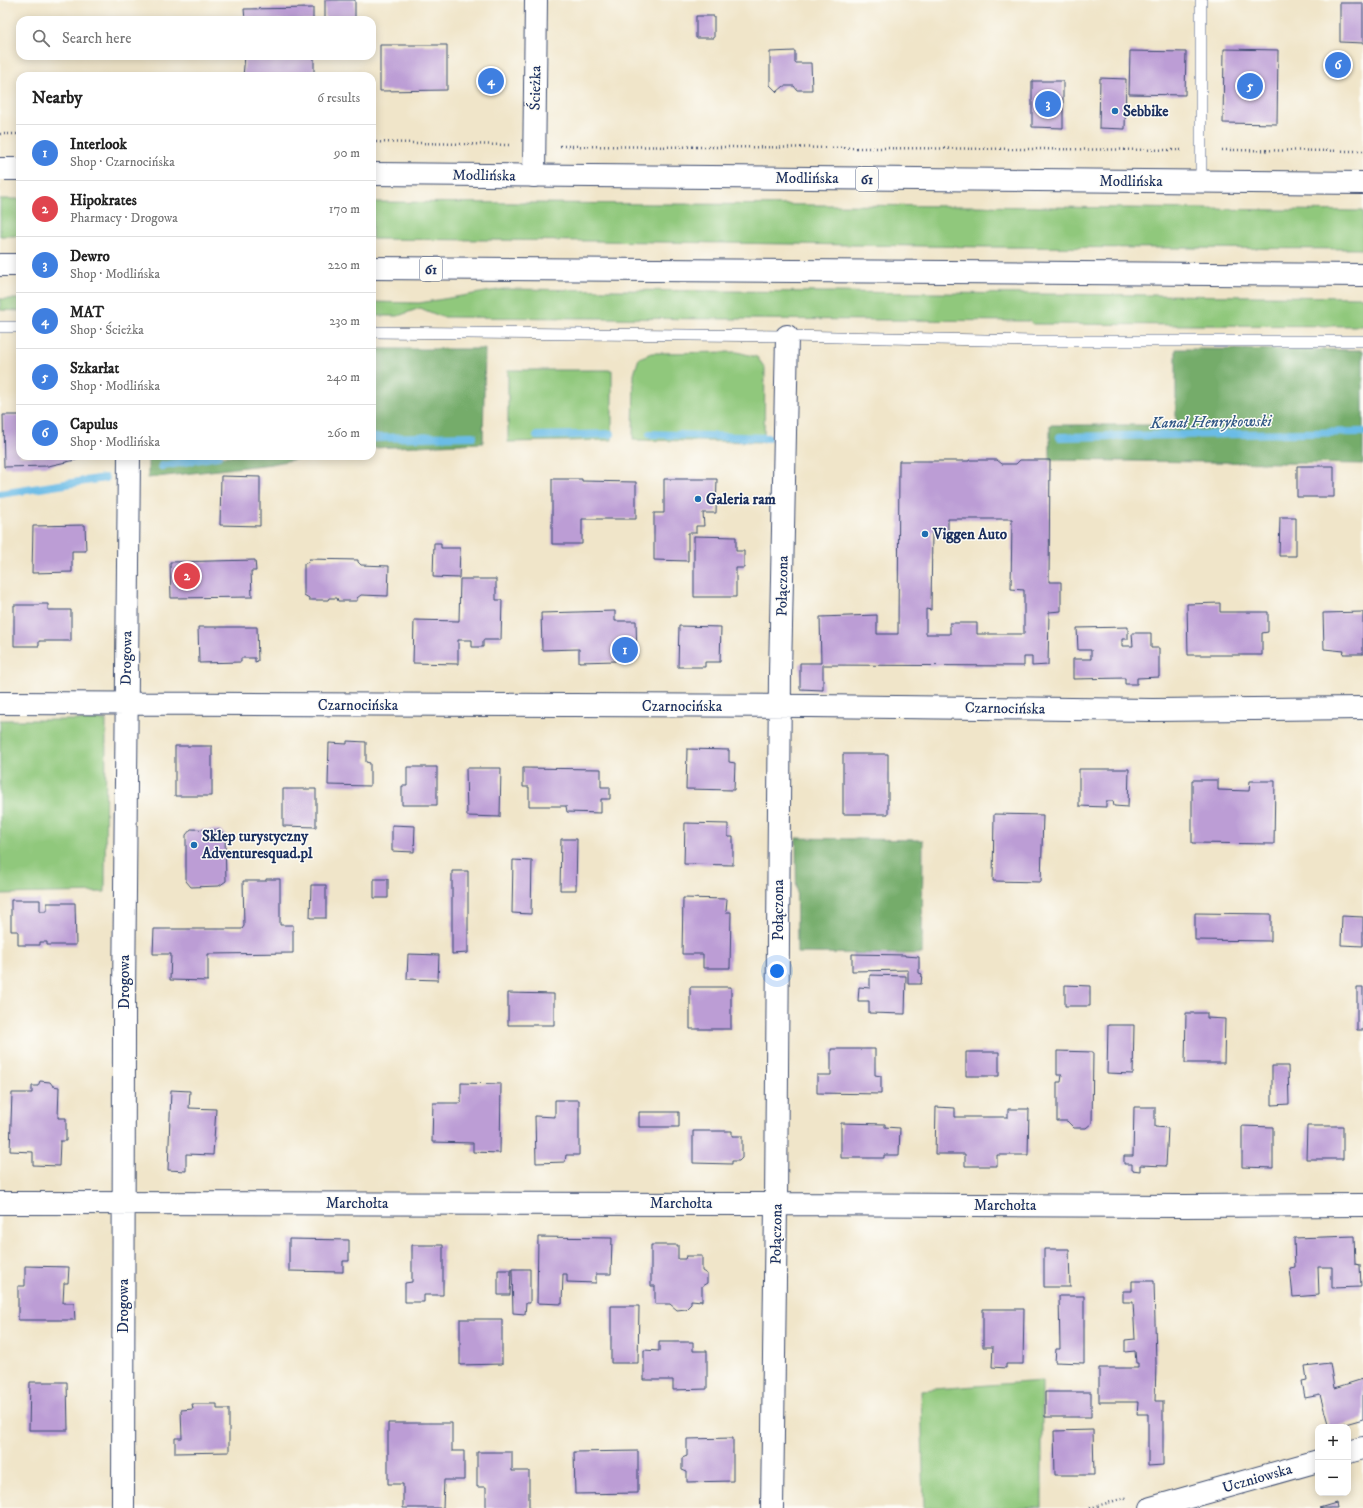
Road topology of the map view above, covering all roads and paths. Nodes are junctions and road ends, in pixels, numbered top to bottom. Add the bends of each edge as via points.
1 (536, 0) edge
2 (1201, 0) edge
3 (0, 134) edge
4 (16, 134) edge
5 (376, 142) edge
6 (534, 146) junction
7 (1201, 150) junction
8 (1363, 151) edge
9 (0, 169) edge
10 (16, 169) edge
11 (376, 174) edge
12 (534, 176) junction
13 (1201, 182) junction
14 (1363, 183) edge
15 (0, 265) edge
16 (16, 265) edge
17 (376, 268) edge
18 (1363, 275) edge
19 (0, 327) edge
20 (16, 327) edge
21 (376, 332) edge
22 (787, 336) junction
23 (1363, 341) edge
24 (129, 460) edge
25 (0, 703) edge
26 (125, 704) junction
27 (779, 706) junction
28 (1363, 708) edge
29 (0, 1203) edge
30 (123, 1203) junction
31 (776, 1204) junction
32 (1363, 1205) edge
33 (1363, 1448) edge
34 (1351, 1451) edge
35 (1315, 1462) edge
36 (123, 1508) edge
37 (772, 1508) edge
38 (1151, 1508) edge

1 - 6 street, Ścieżka
2 - 7 lane
3 - 4 path
5 - 6 path
6 - 7 path
6 - 12 street, Ścieżka
7 - 8 path
7 - 13 lane
9 - 10 street
11 - 12 street, Modlińska / 61
12 - 13 street, Modlińska / 61
13 - 14 street, Modlińska / 61
15 - 16 street
17 - 18 street, 61
19 - 20 lane
21 - 22 lane
22 - 23 lane via 1034,341
22 - 27 street, Połączona
24 - 26 street, Drogowa
25 - 26 street, Czarnocińska
26 - 27 street, Czarnocińska
26 - 30 street, Drogowa
27 - 28 street, Czarnocińska via 1153,710
27 - 31 street, Połączona
29 - 30 street, Marchołta
30 - 31 street, Marchołta
30 - 36 street, Drogowa
31 - 32 street, Marchołta
31 - 37 street, Połączona
33 - 34 street
35 - 38 street, Uczniowska

